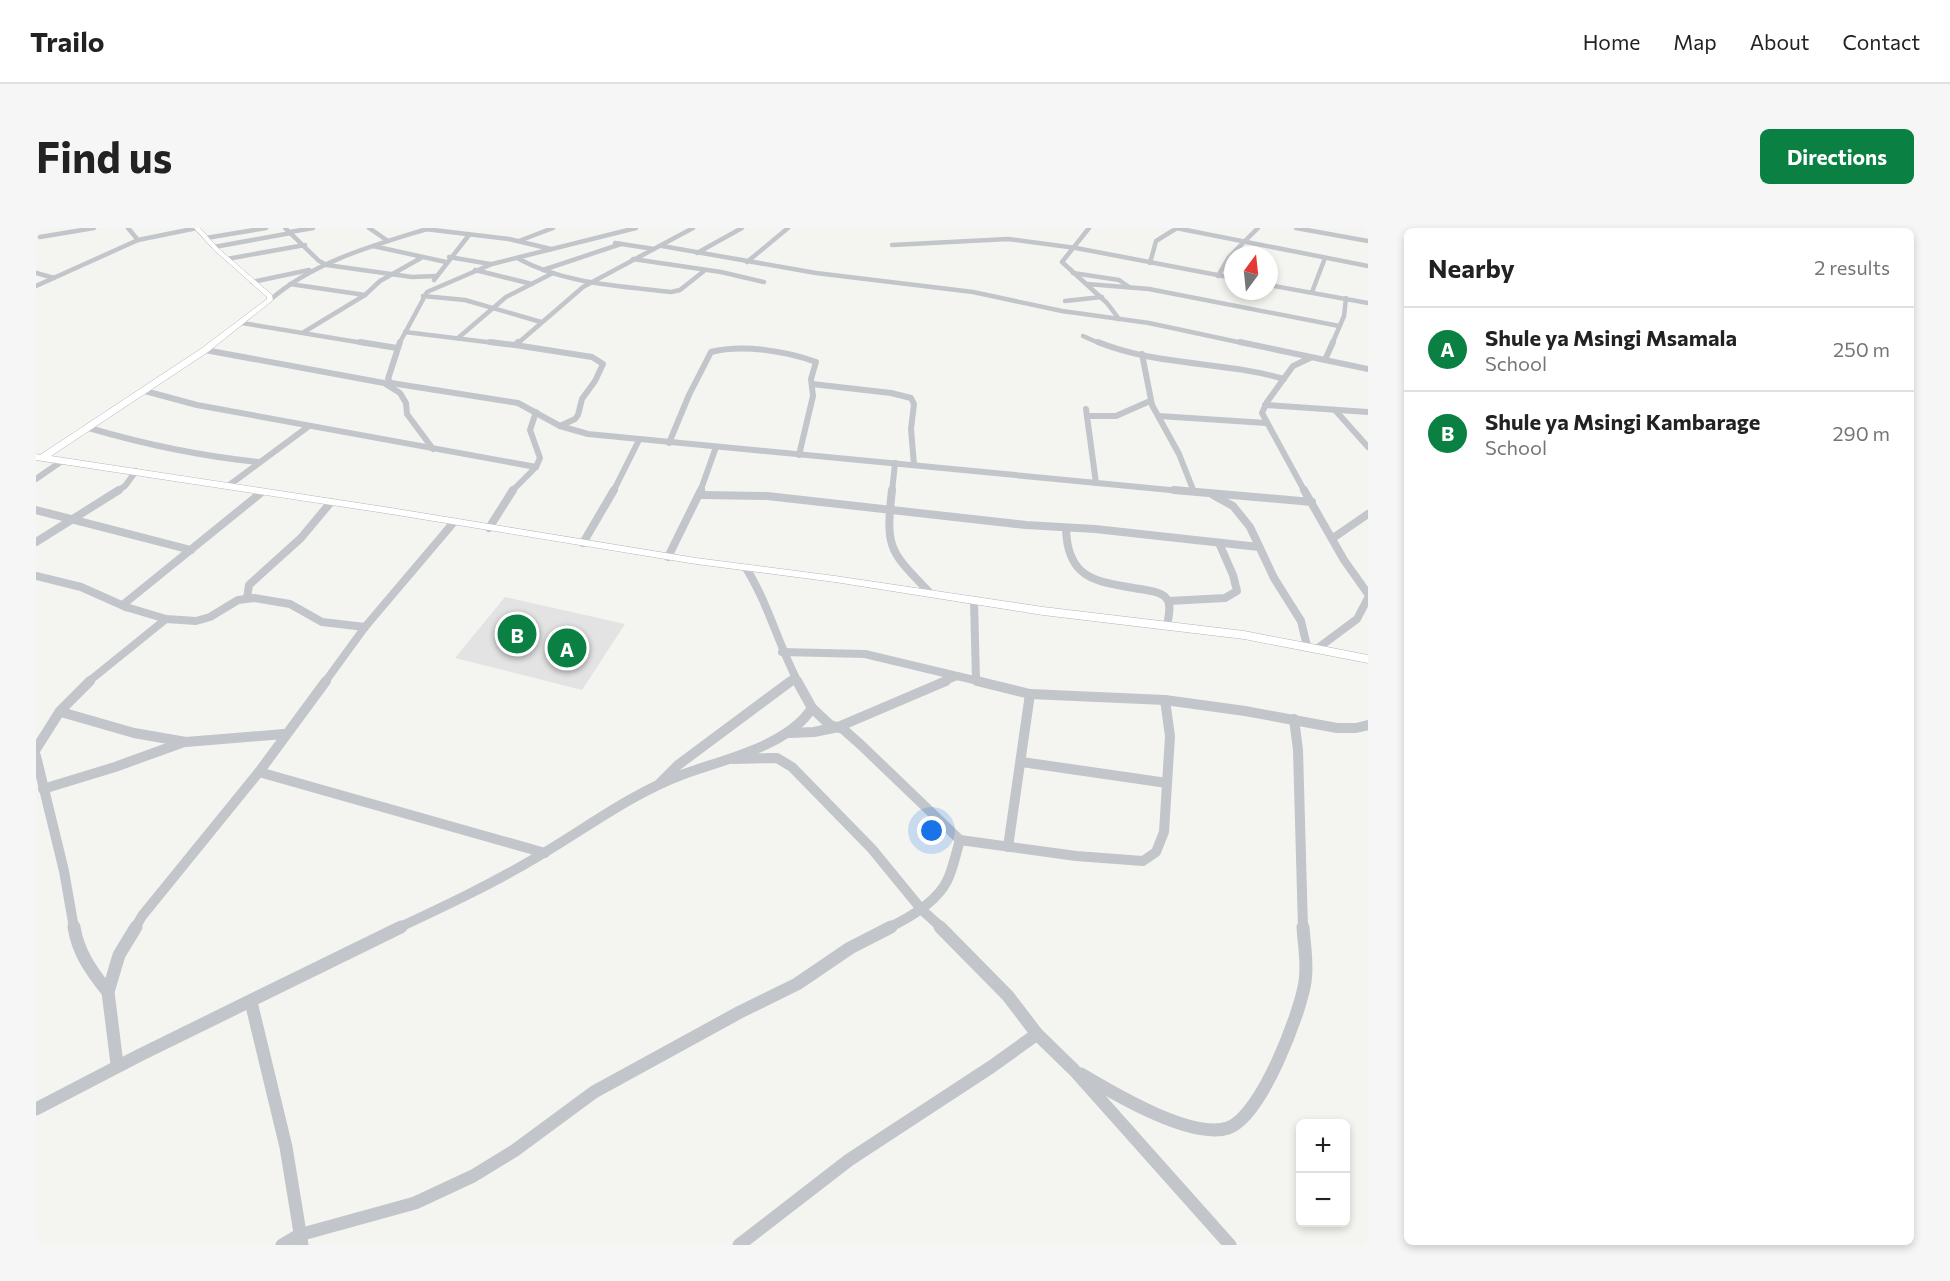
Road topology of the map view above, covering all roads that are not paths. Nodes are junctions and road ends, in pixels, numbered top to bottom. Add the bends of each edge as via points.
1 (93, 228) edge
2 (128, 228) edge
3 (197, 228) edge
4 (266, 228) edge
5 (285, 228) edge
6 (313, 228) edge
7 (369, 228) edge
8 (418, 228) edge
9 (428, 228) edge
10 (553, 228) edge
11 (636, 228) edge
12 (693, 228) edge
13 (742, 228) edge
14 (788, 228) edge
15 (1089, 228) edge
16 (1176, 228) edge
17 (1258, 228) edge
18 (1296, 228) edge
19 (291, 233) junction
20 (1012, 234) dead end
21 (469, 235) junction
22 (38, 236) edge
23 (206, 238) junction
24 (596, 238) junction
25 (1009, 239) junction
26 (138, 240) junction
27 (388, 241) junction
28 (519, 241) junction
29 (1242, 241) junction
30 (1368, 242) edge
31 (36, 244) edge
32 (621, 244) junction
33 (305, 245) junction
34 (892, 245) dead end
35 (373, 246) junction
36 (662, 246) junction
37 (214, 247) junction
38 (1076, 248) junction
39 (553, 249) junction
40 (654, 249) junction
41 (697, 253) junction
42 (421, 258) junction
43 (517, 258) junction
44 (1325, 258) junction
45 (227, 259) junction
46 (632, 259) junction
47 (448, 260) junction
48 (747, 262) junction
49 (1150, 263) junction
50 (327, 264) junction
51 (492, 264) junction
52 (1368, 266) edge
53 (317, 270) junction
54 (475, 270) junction
55 (542, 270) junction
56 (704, 271) junction
57 (1071, 272) junction
58 (36, 273) edge
59 (553, 273) junction
60 (395, 274) junction
61 (437, 276) junction
62 (1218, 276) junction
63 (1224, 277) edge
64 (54, 278) junction
65 (591, 281) junction
66 (252, 282) junction
67 (764, 282) dead end
68 (290, 284) junction
69 (532, 284) junction
70 (1087, 284) junction
71 (36, 286) edge
72 (1278, 286) edge
73 (1129, 287) junction
74 (1312, 292) junction
75 (425, 294) junction
76 (365, 295) junction
77 (1102, 297) junction
78 (1346, 298) junction
79 (270, 300) junction
80 (1065, 302) dead end
81 (1368, 303) edge
82 (493, 309) junction
83 (1119, 319) junction
84 (541, 322) junction
85 (242, 323) junction
86 (1339, 326) junction
87 (304, 332) junction
88 (405, 332) junction
89 (1083, 336) dead end
90 (458, 338) junction
91 (515, 345) junction
92 (397, 348) junction
93 (205, 350) junction
94 (1142, 354) junction
95 (1312, 357) junction
96 (1325, 360) junction
97 (1368, 369) edge
98 (1284, 379) junction
99 (812, 384) junction
100 (145, 391) junction
101 (1150, 401) junction
102 (1265, 405) junction
103 (1335, 410) junction
104 (536, 412) junction
105 (1368, 412) edge
106 (1158, 416) junction
107 (1266, 423) junction
108 (309, 426) junction
109 (560, 426) junction
110 (89, 428) junction
111 (639, 440) junction
112 (669, 443) junction
113 (716, 447) junction
114 (1368, 447) edge
115 (433, 449) junction
116 (799, 455) junction
117 (39, 457) edge
118 (62, 461) junction
119 (259, 462) junction
120 (895, 463) junction
121 (914, 465) junction
122 (536, 467) junction
123 (136, 471) junction
124 (36, 479) edge
125 (1096, 483) junction
126 (228, 486) junction
127 (262, 492) junction
128 (1194, 492) junction
129 (1211, 494) junction
130 (701, 495) junction
131 (331, 502) junction
132 (1312, 502) junction
133 (891, 509) junction
134 (36, 510) edge
135 (1368, 514) edge
136 (73, 516) junction
137 (454, 522) junction
138 (489, 528) junction
139 (1066, 528) junction
140 (1332, 538) junction
141 (36, 542) edge
142 (583, 543) junction
143 (1219, 543) junction
144 (1259, 547) junction
145 (191, 549) junction
146 (668, 557) junction
147 (746, 568) junction
148 (36, 576) edge
149 (930, 593) junction
150 (1368, 596) edge
151 (247, 598) junction
152 (974, 600) junction
153 (1169, 601) junction
154 (126, 607) junction
155 (1365, 611) edge
156 (166, 619) junction
157 (1167, 626) junction
158 (365, 627) junction
159 (1312, 647) junction
160 (782, 652) junction
161 (1368, 659) edge
162 (957, 676) junction
163 (795, 678) junction
164 (976, 680) junction
165 (1030, 694) junction
166 (1165, 700) junction
167 (812, 708) junction
168 (61, 712) junction
169 (1294, 719) junction
170 (1368, 725) edge
171 (838, 727) junction
172 (790, 733) junction
173 (284, 734) junction
174 (186, 742) junction
175 (36, 749) edge
176 (36, 756) edge
177 (721, 760) junction
178 (1022, 762) junction
179 (258, 772) junction
180 (1167, 783) junction
181 (658, 786) junction
182 (43, 789) junction
183 (960, 840) junction
184 (1008, 847) junction
185 (545, 853) junction
186 (922, 910) junction
187 (108, 992) junction
188 (250, 1002) junction
189 (1037, 1034) junction
190 (117, 1064) junction
191 (1074, 1070) junction
192 (36, 1109) edge
193 (301, 1240) edge
194 (282, 1245) edge
195 (739, 1245) edge
196 (1230, 1245) edge

1 - 22 street
2 - 26 street
3 - 23 street
3 - 26 street
4 - 23 street
5 - 19 street
6 - 19 street
7 - 27 street
8 - 9 street
9 - 21 street
9 - 27 street
10 - 28 street
11 - 24 street
12 - 36 street
13 - 41 street
14 - 48 street
15 - 38 street
16 - 29 street
16 - 49 street via 1156,241
17 - 29 street
18 - 30 street
19 - 33 street
19 - 37 street
20 - 25 street
21 - 28 street
21 - 47 street
22 - 31 street via 44,240
23 - 37 street
24 - 32 street
24 - 39 street
25 - 34 street
25 - 38 street
26 - 64 street
27 - 35 street
28 - 39 street
29 - 44 street
29 - 62 street
32 - 40 street
32 - 55 street
33 - 45 street
33 - 50 street
35 - 42 street
35 - 50 street
36 - 40 street
36 - 41 street
37 - 45 street
38 - 49 street
38 - 57 street via 1062,258
39 - 43 street
40 - 46 street
41 - 48 street
42 - 47 street
42 - 60 street
43 - 51 street
43 - 55 street
44 - 52 street
44 - 74 street
45 - 66 street
46 - 56 street
46 - 65 street
47 - 51 street
47 - 61 street
48 - 83 street via 973,292 1042,308
49 - 62 street
50 - 53 street
50 - 60 street
51 - 54 street
53 - 66 street
53 - 68 street
54 - 69 street
54 - 75 street
55 - 59 street
56 - 65 street via 676,292
56 - 67 street
57 - 70 street
57 - 73 street via 1119,280
58 - 64 street
59 - 65 street
59 - 69 street
60 - 61 street
60 - 76 street
61 - 75 street
62 - 63 street
64 - 71 street
65 - 84 street
66 - 79 street
68 - 76 street
68 - 79 street
69 - 82 street via 506,297
70 - 73 street
70 - 77 street
72 - 74 street
73 - 86 street
74 - 78 street
75 - 82 street
75 - 88 street
76 - 87 street
77 - 80 street
77 - 83 street
78 - 81 street
78 - 86 street
79 - 85 street
82 - 84 street
82 - 90 street
83 - 95 street
84 - 91 street
85 - 87 street
85 - 93 street
86 - 96 street
87 - 92 street
88 - 90 street
88 - 92 street
89 - 94 street
90 - 91 street
91 - 109 street via 592,357 603,364 582,399 578,415
92 - 104 street via 387,376 391,383 518,403
93 - 100 street
93 - 115 street via 384,384 400,393 407,414
94 - 98 street
94 - 101 street
95 - 96 street
95 - 98 street via 1293,366
96 - 97 street
98 - 102 street
99 - 112 street via 816,365 813,360 715,350 689,395
99 - 116 street via 813,396
99 - 121 street via 911,398
100 - 108 street
100 - 110 street
101 - 106 street
101 - 125 street via 1116,416 1086,413
102 - 103 street
102 - 107 street via 1262,413
103 - 105 street
103 - 114 street
104 - 109 street
104 - 122 street via 529,432 540,458
106 - 107 street
106 - 128 street
107 - 132 street
108 - 115 street
108 - 119 street
109 - 111 street
110 - 117 street
110 - 119 street via 155,447
111 - 112 street
111 - 142 street
112 - 113 street
113 - 116 street
113 - 130 street
115 - 122 street
116 - 120 street
117 - 118 street
118 - 123 street
118 - 124 street
119 - 126 street
120 - 121 street
120 - 133 street
121 - 125 street
122 - 138 street via 510,493
123 - 126 street
123 - 136 street via 125,486
125 - 128 street
126 - 127 street
127 - 131 street
127 - 145 street
128 - 129 street
129 - 132 street
129 - 144 street via 1239,512
130 - 133 street via 767,496
130 - 146 street
131 - 137 street
131 - 151 street via 301,538 249,585
132 - 140 street
133 - 139 street
133 - 149 street via 891,546 895,555
134 - 136 street
135 - 140 street
136 - 141 street
136 - 145 street
137 - 138 street
137 - 158 street
138 - 142 street
139 - 143 street
139 - 153 street via 1065,540 1072,563 1083,575 1150,591
140 - 150 street
142 - 146 street
143 - 144 street
143 - 153 street via 1237,591 1225,598
144 - 159 street
145 - 154 street via 132,596
146 - 147 street
147 - 149 street
147 - 160 street
148 - 154 street via 77,586
149 - 152 street
150 - 155 street
151 - 156 street via 196,621
151 - 158 street via 290,604 329,624
152 - 157 street
152 - 164 street
153 - 157 street
154 - 156 street
155 - 159 street
156 - 168 street via 82,688
157 - 159 street
158 - 173 street
159 - 161 street
160 - 162 street via 865,654
160 - 163 street
162 - 164 street
162 - 171 street
163 - 167 street
163 - 181 street via 678,765
164 - 165 street
165 - 166 street
165 - 178 street
166 - 169 street
166 - 180 street via 1170,736
167 - 171 street via 830,725
167 - 172 street via 805,722
168 - 174 street via 134,733
168 - 175 street via 43,732
169 - 170 street via 1337,728
169 - 191 street via 1300,765 1305,982 1294,1022 1265,1088 1240,1121 1231,1127 1210,1129 1122,1098
171 - 172 street
171 - 183 street
172 - 177 street
173 - 174 street
173 - 179 street
174 - 182 street
176 - 182 street
177 - 181 street
177 - 186 street via 777,758 792,766 878,855
178 - 180 street
178 - 184 street
179 - 185 street
179 - 187 street via 142,916 119,955
180 - 184 street via 1164,832 1156,852 1143,861
181 - 185 street
182 - 187 street via 64,871 76,940 89,968
183 - 184 street
183 - 186 street via 948,880
185 - 188 street
186 - 189 street via 1001,988
186 - 193 street via 850,948 797,984 594,1092 473,1176 415,1203
187 - 190 street
188 - 190 street
188 - 193 street via 278,1104
189 - 191 street
189 - 195 street via 849,1160
190 - 192 street
191 - 196 street
193 - 194 street

